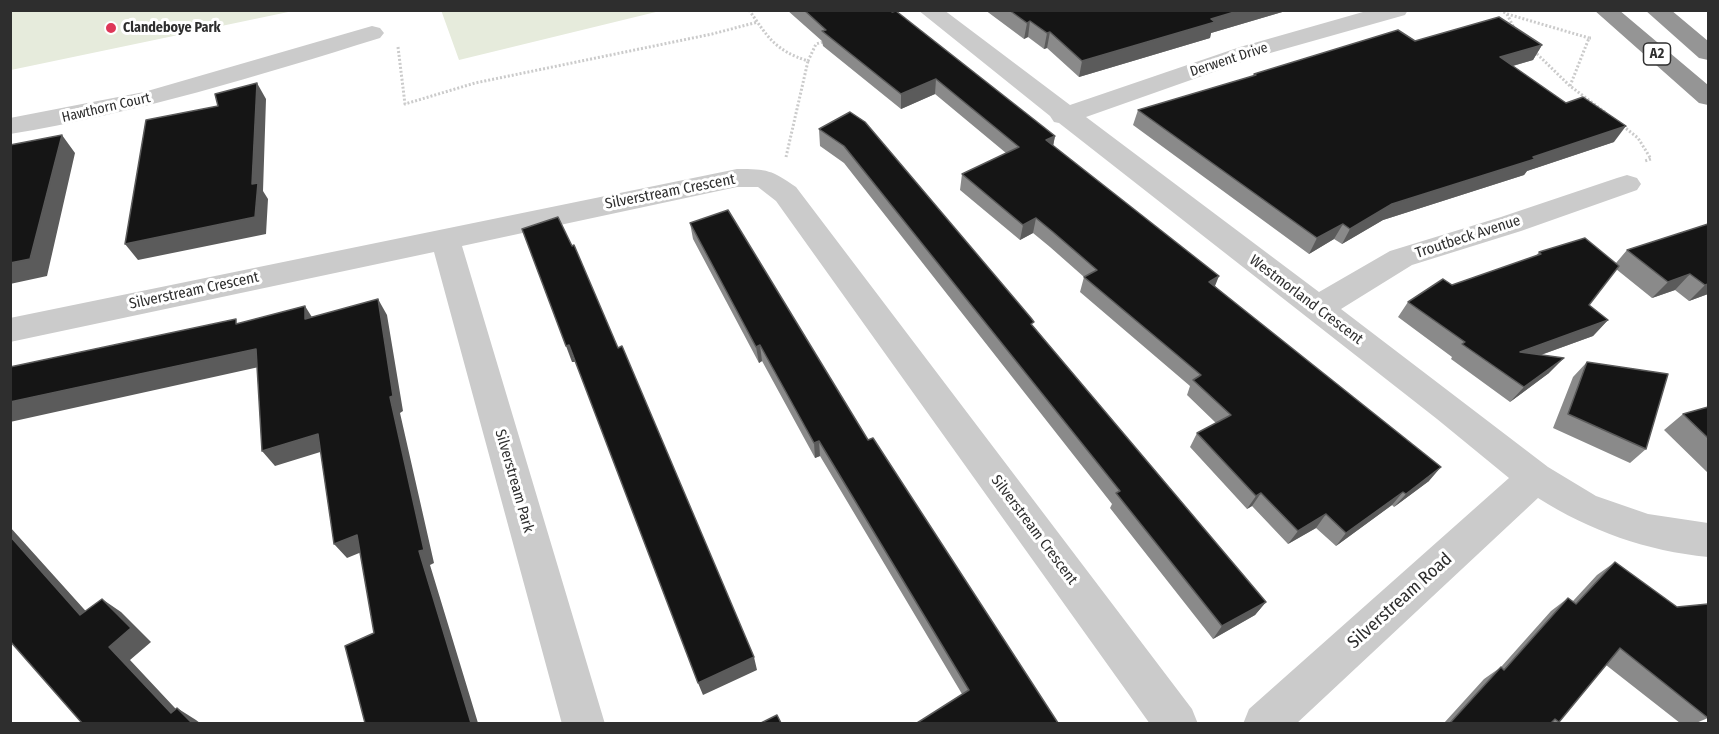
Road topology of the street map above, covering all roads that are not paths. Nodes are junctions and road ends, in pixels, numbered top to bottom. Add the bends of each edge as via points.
1 (928, 10) edge
2 (1397, 10) edge
3 (1605, 10) edge
4 (1656, 10) edge
5 (372, 33) road end
6 (1708, 53) edge
7 (1708, 98) edge
8 (1064, 116) junction
9 (10, 126) edge
10 (1627, 184) road end
11 (445, 238) junction
12 (1317, 308) junction
13 (10, 330) edge
14 (1535, 478) junction
15 (1708, 540) edge
16 (584, 723) edge
17 (1178, 723) edge
18 (1264, 723) edge

1 - 8 street, Westmorland Crescent
2 - 8 street, Derwent Drive via 1248,52
3 - 7 highway, A2
4 - 6 highway, A2
5 - 9 street, Hawthorn Court via 199,96
8 - 12 street, Westmorland Crescent
10 - 12 street, Troutbeck Avenue via 1401,258
11 - 13 street, Silverstream Crescent
11 - 16 street, Silverstream Park
11 - 17 street, Silverstream Crescent via 737,178 764,178 786,194
12 - 14 street, Westmorland Crescent
14 - 15 street, Westmorland Crescent via 1583,507 1648,531
14 - 18 street, Silverstream Road

